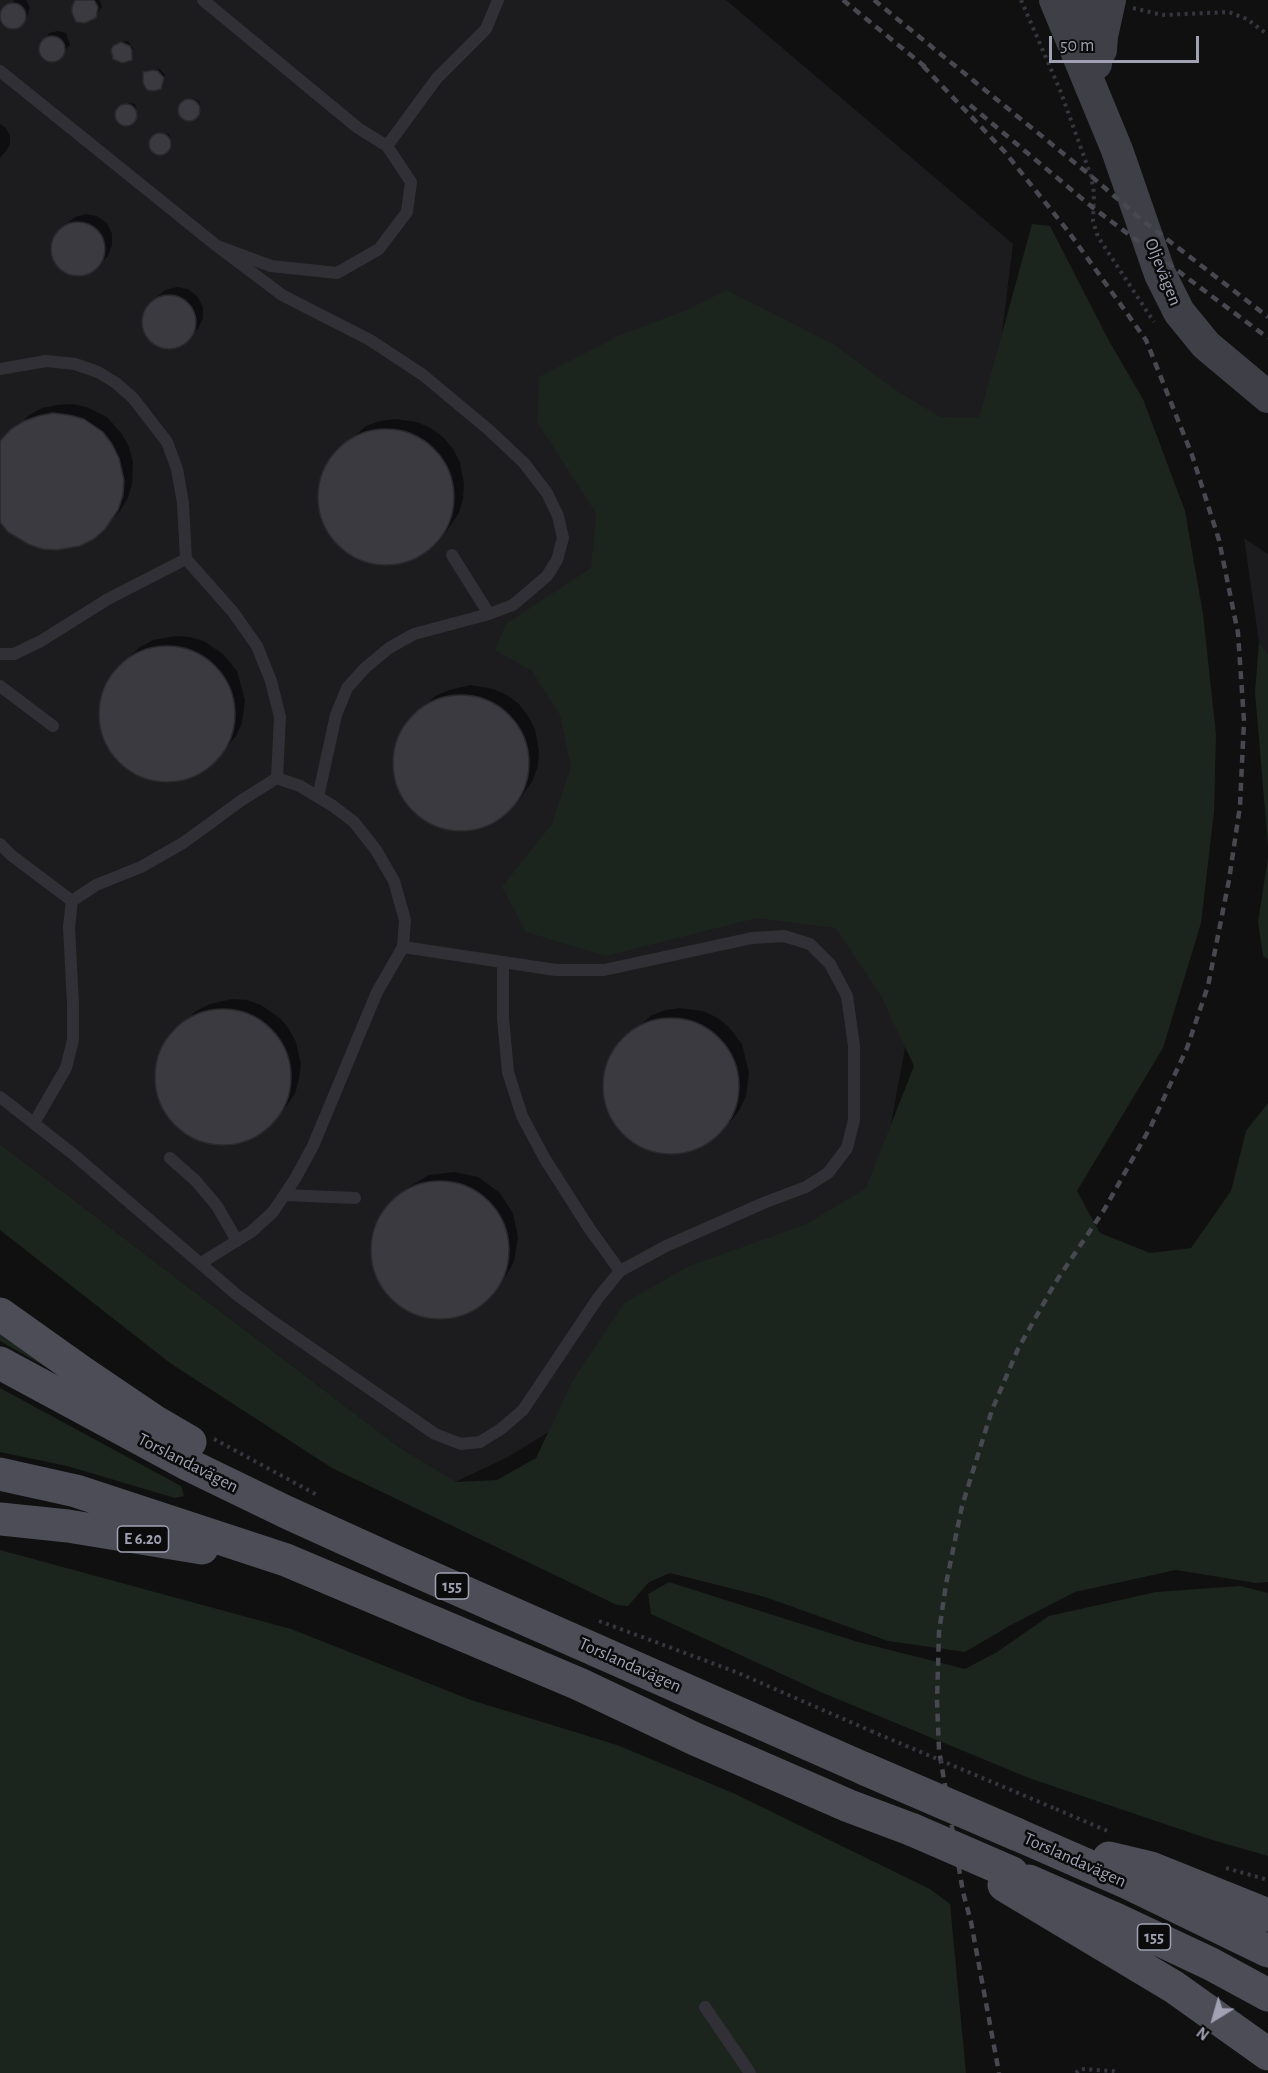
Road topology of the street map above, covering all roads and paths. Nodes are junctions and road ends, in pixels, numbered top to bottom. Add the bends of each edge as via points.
1 (203, 0) edge
2 (498, 0) edge
3 (1055, 0) edge
4 (1083, 0) edge
5 (1110, 0) edge
6 (1268, 35) edge
7 (0, 71) edge
8 (1100, 84) junction
9 (387, 146) junction
10 (1116, 150) junction
11 (217, 246) junction
12 (0, 369) edge
13 (1268, 397) edge
14 (452, 555) dead end
15 (186, 559) junction
16 (489, 614) junction
17 (0, 654) edge
18 (0, 687) edge
19 (53, 726) dead end
20 (277, 778) junction
21 (318, 797) junction
22 (0, 844) edge
23 (72, 901) junction
24 (403, 947) junction
25 (503, 963) junction
26 (0, 1097) edge
27 (34, 1124) junction
28 (170, 1158) dead end
29 (285, 1195) junction
30 (355, 1198) dead end
31 (237, 1241) junction
32 (201, 1263) junction
33 (620, 1271) junction
34 (0, 1314) edge
35 (0, 1363) edge
36 (210, 1437) dead end
37 (0, 1474) edge
38 (325, 1499) dead end
39 (286, 1512) junction
40 (0, 1519) edge
41 (286, 1560) junction
42 (591, 1617) dead end
43 (1056, 1809) dead end
44 (1016, 1834) junction
45 (1008, 1879) junction
46 (1268, 1915) edge
47 (1268, 1951) edge
48 (1268, 1995) edge
49 (705, 2007) dead end
50 (1268, 2054) edge
51 (750, 2073) edge
52 (1076, 2073) edge
53 (1118, 2073) edge

1 - 9 lane via 358,128
2 - 9 lane via 486,29 437,78
3 - 10 street, Oljevägen
4 - 8 street, Oljevägen
5 - 6 path via 1162,15 1229,12
5 - 8 street, Oljevägen via 1102,36
7 - 11 lane
8 - 10 street, Oljevägen
9 - 11 lane via 411,182 407,212 379,249 337,273 271,266
10 - 13 street, Oljevägen via 1160,274 1179,312 1206,345
11 - 16 lane via 282,296 370,340 423,375 524,463 547,493 563,538 556,560 530,592 513,605
12 - 15 lane via 46,361 75,364 98,372 133,398 167,442 177,470
14 - 16 lane
15 - 17 lane via 108,599 41,641 14,654
15 - 20 lane via 233,612 257,646 268,672 280,717
16 - 21 lane via 414,634 365,668 347,688 336,716
18 - 19 lane
20 - 21 lane
20 - 23 lane via 183,843 141,867 96,885
21 - 24 lane via 354,822 394,881 405,920
22 - 23 lane
23 - 27 lane via 69,927 73,1040 66,1068
24 - 25 lane
24 - 29 lane via 376,992 313,1146
25 - 33 lane via 508,1072 522,1116 545,1159
25 - 33 lane via 556,970 604,970 752,938 784,936 810,944 830,964 847,996 854,1046 854,1120 847,1148 828,1173 666,1246
26 - 27 lane
27 - 32 lane
28 - 31 lane via 218,1206
29 - 30 lane
29 - 31 lane via 273,1212
31 - 32 lane
32 - 33 lane via 237,1295 394,1407 435,1434 461,1444 480,1442 523,1410
34 - 39 main road, 155 via 154,1421 220,1460
35 - 39 main road, Torslandavägen / 155 via 189,1465
36 - 38 path
37 - 41 main road, Torslandavägen / 155 via 76,1491
39 - 44 main road, Torslandavägen / 155, bridge
40 - 41 main road, E 6.20
41 - 45 main road, Torslandavägen / 155, bridge via 537,1666 849,1806 913,1830
42 - 43 path, bridge via 736,1671
44 - 46 main road via 1150,1868
44 - 47 main road, Torslandavägen / 155 via 1128,1882
45 - 48 main road, Torslandavägen / 155 via 1131,1926
45 - 50 main road via 1174,1987
49 - 51 lane
52 - 53 path via 1080,2069

